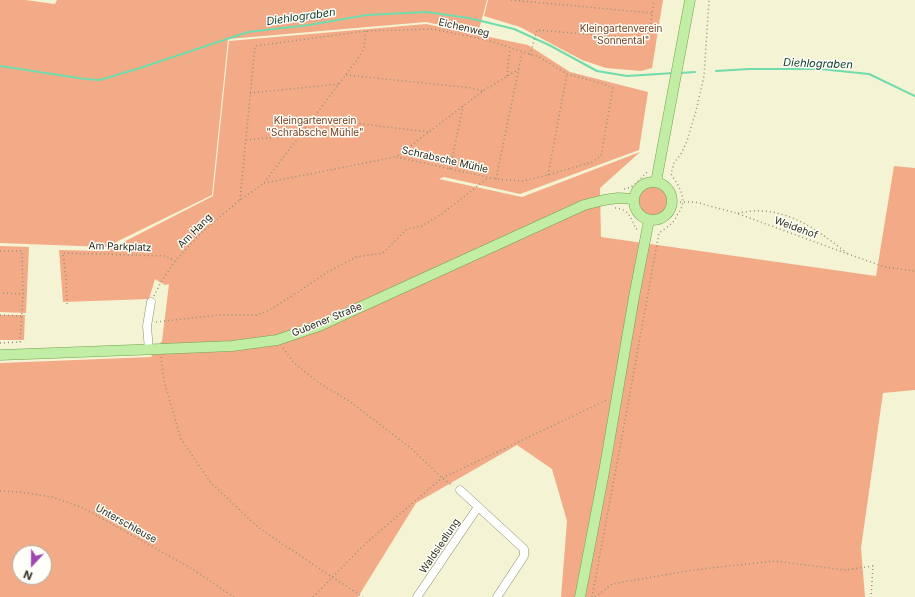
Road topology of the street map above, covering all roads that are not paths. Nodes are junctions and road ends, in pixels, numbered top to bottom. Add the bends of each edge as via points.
1 (690, 0) edge
2 (656, 182) junction
3 (634, 199) junction
4 (649, 220) junction
5 (151, 302) road end
6 (149, 350) junction
7 (0, 355) edge
8 (460, 490) road end
9 (478, 507) junction
10 (417, 597) edge
11 (497, 597) edge
12 (580, 597) edge

1 - 2 main road
2 - 3 main road via 640,187
2 - 4 main road via 670,191 672,206 667,215 659,220
3 - 4 main road via 637,212
3 - 6 main road, Gubener Straße via 618,198 584,205 319,326 277,340 232,346
4 - 12 main road
5 - 6 street via 148,323
6 - 7 main road, Gubener Straße
8 - 9 street
9 - 10 street, Waldsiedlung
9 - 11 street via 524,549 524,556

